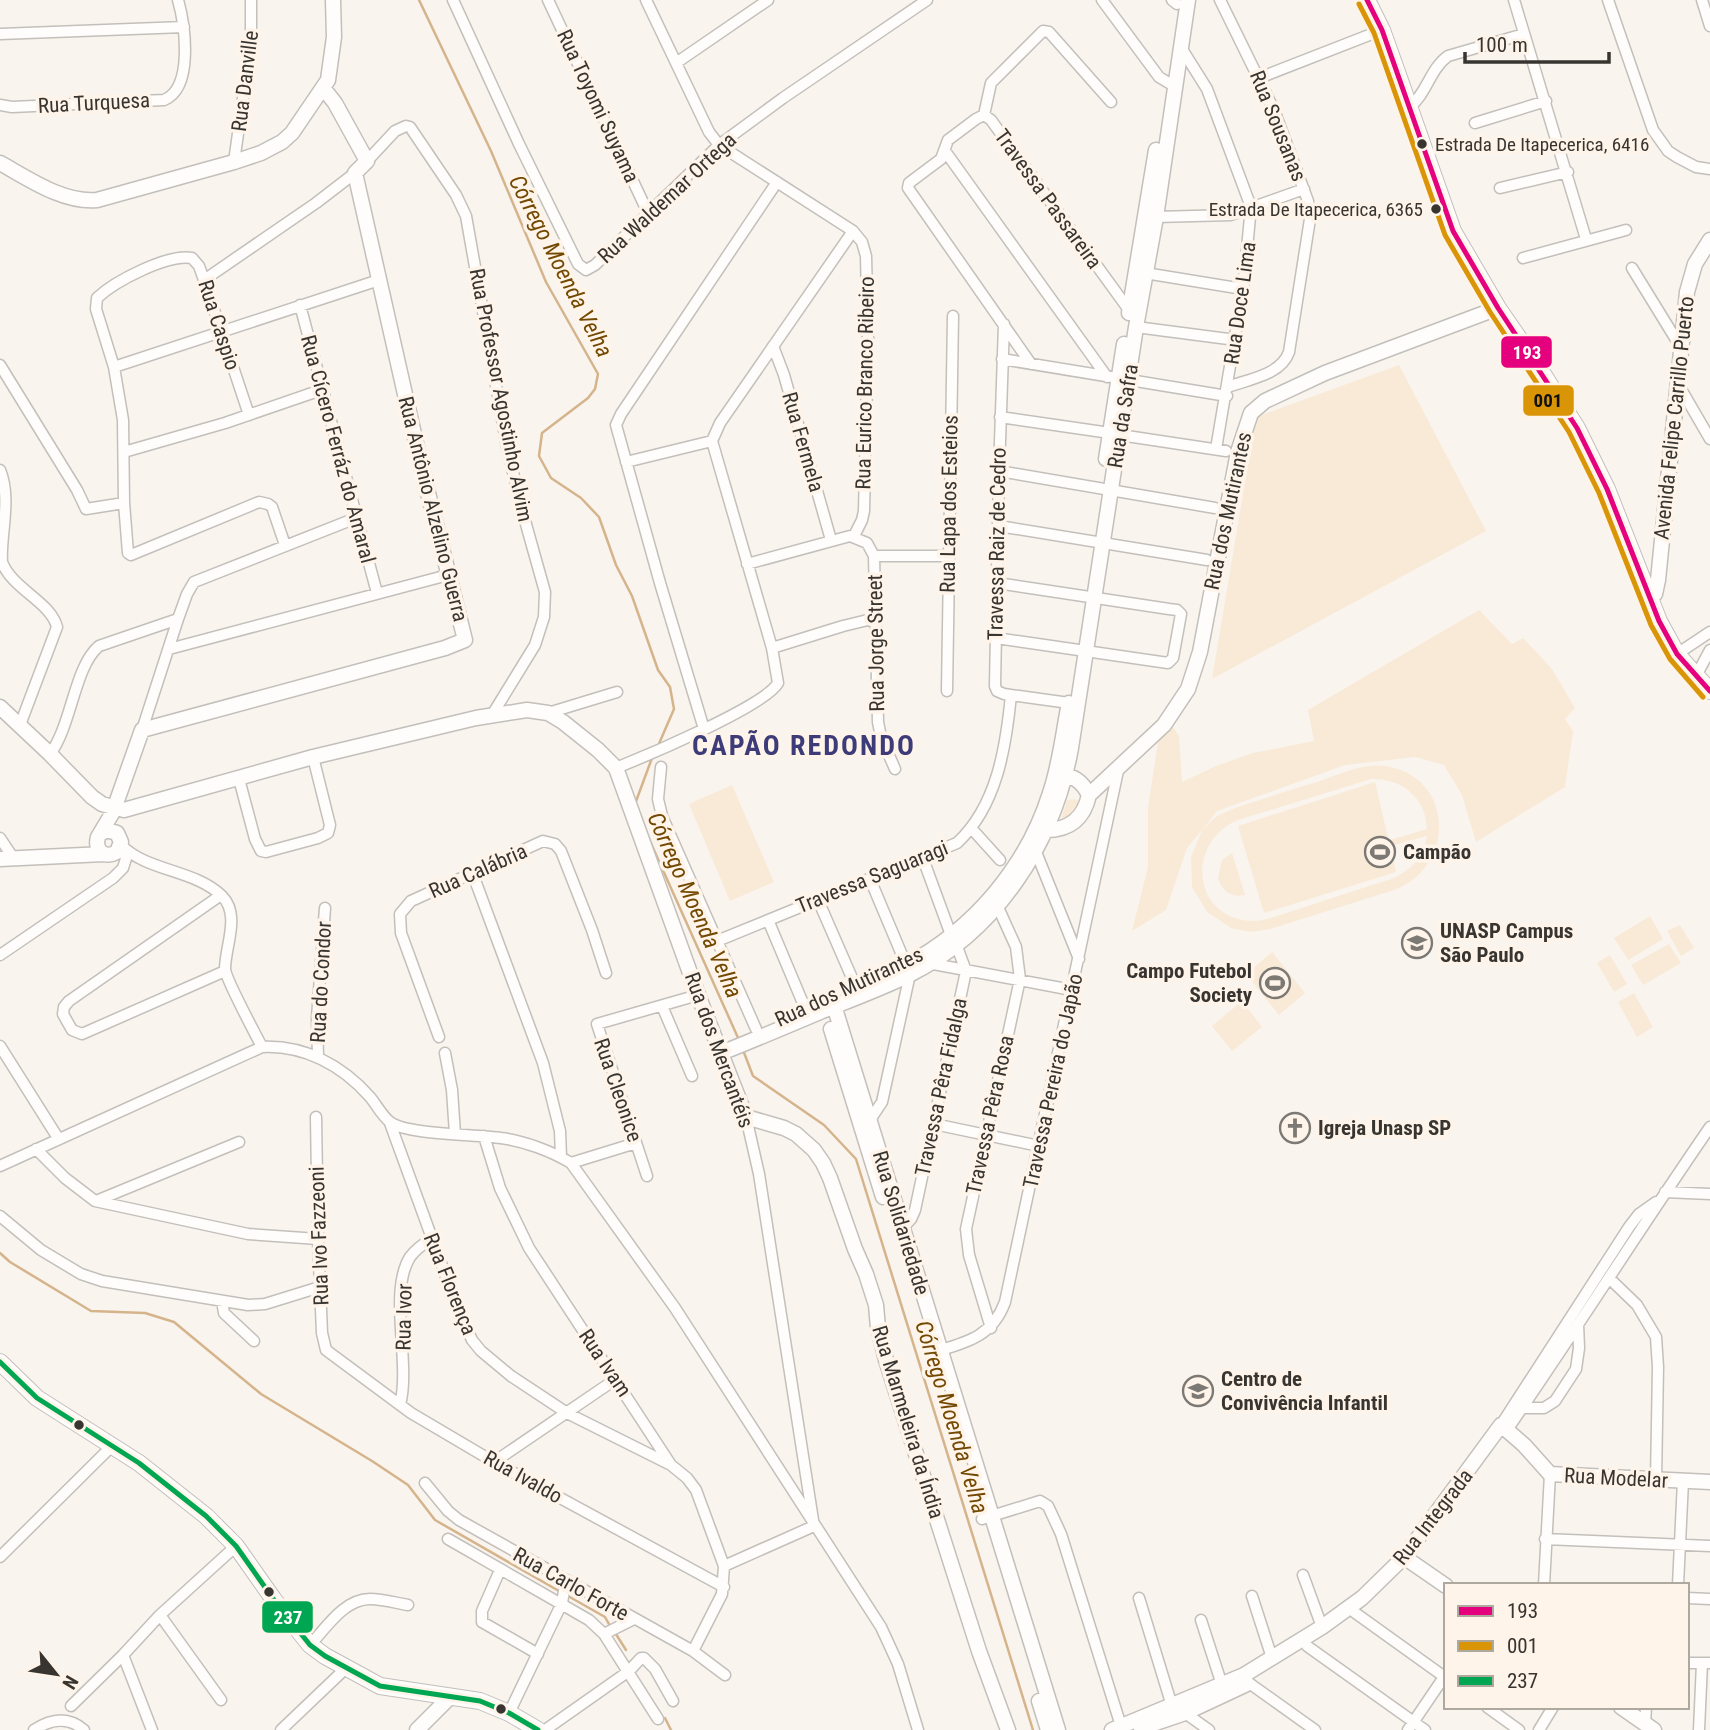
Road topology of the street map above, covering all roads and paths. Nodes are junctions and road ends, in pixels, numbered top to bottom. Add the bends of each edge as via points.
1 (178, 0) edge
2 (251, 0) edge
3 (333, 0) edge
4 (453, 0) edge
5 (548, 0) edge
6 (646, 0) edge
7 (768, 0) edge
8 (927, 0) edge
9 (1102, 0) edge
10 (1220, 0) edge
11 (1367, 0) edge
12 (1514, 0) edge
13 (1608, 0) edge
14 (1702, 0) edge
15 (1178, 1) edge
16 (1710, 26) edge
17 (184, 27) junction
18 (1382, 30) junction
19 (0, 34) edge
20 (1524, 34) junction
21 (1180, 46) junction
22 (676, 63) junction
23 (1259, 78) junction
24 (1170, 85) junction
25 (324, 89) junction
26 (1546, 101) junction
27 (1111, 102) dead end
28 (0, 105) edge
29 (1410, 107) junction
30 (984, 116) junction
31 (1475, 122) dead end
32 (719, 145) junction
33 (945, 151) junction
34 (367, 161) junction
35 (234, 162) junction
36 (0, 163) edge
37 (1710, 169) edge
38 (1567, 172) junction
39 (355, 173) junction
40 (777, 182) junction
41 (1500, 188) dead end
42 (1304, 189) junction
43 (1251, 208) junction
44 (648, 213) junction
45 (1156, 218) junction
46 (1626, 230) dead end
47 (853, 231) junction
48 (1587, 239) junction
49 (1710, 240) edge
50 (1523, 258) dead end
51 (1703, 263) edge
52 (1632, 268) dead end
53 (1145, 273) junction
54 (204, 280) junction
55 (379, 280) junction
56 (1243, 289) junction
57 (300, 305) junction
58 (1498, 308) junction
59 (1129, 310) junction
60 (953, 316) dead end
61 (1004, 324) junction
62 (1136, 327) junction
63 (221, 330) junction
64 (1236, 340) junction
65 (773, 346) junction
66 (1680, 346) junction
67 (1002, 359) junction
68 (1031, 364) junction
69 (0, 365) edge
70 (114, 367) junction
71 (1118, 379) junction
72 (1678, 384) junction
73 (321, 390) junction
74 (1228, 392) junction
75 (248, 415) junction
76 (1000, 417) junction
77 (1115, 434) junction
78 (1710, 439) edge
79 (712, 441) junction
80 (124, 452) junction
81 (626, 462) junction
82 (0, 470) edge
83 (999, 471) junction
84 (1107, 488) junction
85 (124, 503) junction
86 (1215, 508) dead end
87 (356, 518) junction
88 (999, 526) junction
89 (854, 536) junction
90 (831, 540) junction
91 (1099, 542) junction
92 (285, 545) junction
93 (874, 556) junction
94 (948, 556) junction
95 (1207, 560) dead end
96 (747, 564) junction
97 (448, 576) junction
98 (997, 583) junction
99 (377, 593) junction
100 (1090, 597) junction
101 (1649, 598) junction
102 (876, 618) junction
103 (178, 619) junction
104 (1710, 632) edge
105 (996, 638) junction
106 (772, 648) junction
107 (169, 649) junction
108 (1082, 650) junction
109 (1710, 650) edge
110 (1677, 654) junction
111 (1699, 684) edge
112 (947, 691) dead end
113 (617, 692) dead end
114 (1011, 695) junction
115 (1069, 703) junction
116 (0, 708) edge
117 (548, 712) junction
118 (492, 715) junction
119 (20, 725) junction
120 (704, 729) junction
121 (142, 730) junction
122 (50, 754) junction
123 (313, 757) junction
124 (1119, 766) junction
125 (661, 767) dead end
126 (616, 768) junction
127 (895, 769) dead end
128 (1061, 774) junction
129 (239, 779) junction
130 (1089, 795) junction
131 (114, 810) junction
132 (972, 829) junction
133 (1046, 830) junction
134 (99, 835) junction
135 (0, 838) edge
136 (117, 852) junction
137 (1036, 852) junction
138 (65, 854) junction
139 (922, 856) junction
140 (7, 859) edge
141 (1000, 860) dead end
142 (472, 873) junction
143 (870, 879) junction
144 (221, 895) junction
145 (818, 900) junction
146 (998, 905) junction
147 (325, 908) dead end
148 (768, 920) junction
149 (953, 939) junction
150 (717, 942) junction
151 (2, 949) edge
152 (1079, 959) junction
153 (928, 963) junction
154 (908, 970) junction
155 (225, 971) junction
156 (966, 971) junction
157 (606, 974) dead end
158 (1020, 979) junction
159 (856, 987) junction
160 (1072, 990) junction
161 (698, 995) junction
162 (828, 1004) junction
163 (662, 1006) junction
164 (805, 1008) junction
165 (756, 1032) junction
166 (439, 1037) dead end
167 (0, 1046) edge
168 (262, 1047) junction
169 (723, 1048) junction
170 (445, 1053) dead end
171 (318, 1057) junction
172 (692, 1076) dead end
173 (316, 1117) dead end
174 (746, 1117) junction
175 (390, 1123) junction
176 (934, 1124) junction
177 (866, 1126) junction
178 (1710, 1127) edge
179 (455, 1134) junction
180 (986, 1135) junction
181 (484, 1136) junction
182 (58, 1138) junction
183 (239, 1142) dead end
184 (636, 1143) junction
185 (1039, 1146) junction
186 (36, 1149) junction
187 (566, 1160) junction
188 (0, 1166) edge
189 (647, 1176) dead end
190 (1710, 1194) edge
191 (1662, 1196) junction
192 (95, 1201) junction
193 (0, 1216) edge
194 (903, 1228) junction
195 (318, 1239) junction
196 (430, 1239) junction
197 (1609, 1279) junction
198 (320, 1287) junction
199 (222, 1301) junction
200 (1578, 1324) junction
201 (991, 1328) junction
202 (254, 1341) dead end
203 (936, 1352) junction
204 (330, 1354) joint
205 (0, 1362) edge
206 (617, 1379) junction
207 (400, 1405) junction
208 (1522, 1408) junction
209 (567, 1413) junction
210 (1504, 1428) junction
211 (113, 1445) junction
212 (494, 1462) junction
213 (671, 1465) junction
214 (1550, 1474) junction
215 (1656, 1480) junction
216 (1683, 1481) junction
217 (1710, 1482) edge
218 (425, 1483) dead end
219 (987, 1517) junction
220 (814, 1526) junction
221 (448, 1539) dead end
222 (1545, 1539) junction
223 (1679, 1545) junction
224 (236, 1546) junction
225 (1710, 1546) edge
226 (0, 1557) edge
227 (1408, 1560) junction
228 (724, 1566) junction
229 (500, 1570) junction
230 (1303, 1575) dead end
231 (1544, 1583) edge
232 (1678, 1583) edge
233 (570, 1585) junction
234 (1444, 1585) edge
235 (724, 1587) junction
236 (1252, 1596) dead end
237 (1139, 1598) dead end
238 (1689, 1598) edge
239 (1710, 1599) edge
240 (562, 1601) junction
241 (408, 1605) dead end
242 (1354, 1612) junction
243 (160, 1615) junction
244 (1201, 1620) dead end
245 (629, 1622) junction
246 (1322, 1627) junction
247 (606, 1633) junction
248 (310, 1644) junction
249 (1307, 1646) junction
250 (693, 1651) junction
251 (538, 1654) junction
252 (123, 1655) junction
253 (1272, 1658) junction
254 (1706, 1663) edge
255 (345, 1669) junction
256 (629, 1671) junction
257 (725, 1675) dead end
258 (1444, 1676) edge
259 (1444, 1678) edge
260 (1246, 1679) junction
261 (1222, 1685) junction
262 (449, 1698) junction
263 (221, 1700) dead end
264 (673, 1701) dead end
265 (71, 1706) dead end
266 (1490, 1709) edge
267 (1552, 1709) edge
268 (1624, 1709) edge
269 (1646, 1709) edge
270 (1179, 1710) junction
271 (509, 1713) junction
272 (657, 1719) dead end
273 (1411, 1726) edge
274 (1649, 1727) edge
275 (1117, 1728) edge
276 (34, 1730) edge
277 (84, 1730) edge
278 (152, 1730) edge
279 (281, 1730) edge
280 (417, 1730) edge
281 (538, 1730) edge
282 (545, 1730) edge
283 (918, 1730) edge
284 (1007, 1730) edge
285 (1048, 1730) edge
286 (1058, 1730) edge
287 (1136, 1730) edge
288 (1209, 1730) edge
289 (1315, 1730) edge
290 (1425, 1730) edge
291 (1519, 1730) edge
292 (1539, 1730) edge
293 (1699, 1730) edge

1 - 17 street, Rua Turquesa
2 - 35 street, Rua Danville via 251,41
3 - 25 street via 332,63
4 - 44 street, Rua Waldemar Ortega via 580,266 586,270 596,265
5 - 44 street, Rua Toyomi Suyama
6 - 22 street
7 - 22 street
8 - 32 street, Rua Waldemar Ortega
9 - 24 street via 1154,71
10 - 23 street, Rua Sousanas
11 - 18 main road
12 - 20 street
13 - 37 street via 1653,130 1668,151 1696,167
14 - 16 street
15 - 21 street, Rua da Safra
15 - 24 street, Rua da Safra
17 - 19 street
17 - 28 street, Rua Turquesa via 180,84 164,100
18 - 23 street
18 - 29 main road
20 - 26 street
20 - 29 street via 1448,56
21 - 24 street, Rua da Safra
21 - 43 street, Rua Doce Lima via 1207,89
22 - 32 street
23 - 42 street, Rua Sousanas
24 - 45 street, Rua da Safra
24 - 59 street, Rua da Safra
25 - 34 street
25 - 35 street via 282,142
26 - 31 street
26 - 38 street
27 - 30 street via 1049,32 1043,31 991,83
29 - 58 main road via 1453,231
30 - 33 street, Travessa Passareira via 948,140
30 - 59 street, Travessa Passareira via 996,126
32 - 40 street
32 - 44 street, Rua Waldemar Ortega
33 - 61 street, Travessa Passareira via 908,188
33 - 71 street
34 - 39 street, Rua Professor Agostinho Alvim
34 - 118 street, Rua Professor Agostinho Alvim via 395,131 410,127 466,216 507,447 545,592 544,617 535,645
35 - 36 street via 86,201 58,193
38 - 41 street
38 - 48 street
39 - 54 street, Rua Professor Agostinho Alvim
39 - 55 street, Rua Antônio Alzelino Guerra
40 - 47 street
40 - 81 street via 621,414 617,430
42 - 43 street
42 - 74 street, Rua Sousanas via 1310,219 1288,358 1277,369
43 - 45 street via 1221,217
43 - 56 street, Rua Doce Lima
45 - 53 street, Rua da Safra
46 - 48 street
47 - 65 street
47 - 89 street, Rua Eurico Branco Ribeiro via 866,256 868,340 864,516
48 - 50 street
49 - 51 street, Avenida Felipe Carrillo Puerto
51 - 66 street, Avenida Felipe Carrillo Puerto via 1690,277
52 - 66 street
53 - 56 street
53 - 62 street, Rua da Safra
54 - 63 street, Rua Caspio
54 - 70 street, Rua Caspio via 196,261 180,257 139,272 97,298 96,309
55 - 57 street
55 - 97 street, Rua Antônio Alzelino Guerra
56 - 64 street, Rua Doce Lima
57 - 63 street
57 - 73 street, Rua Cícero Ferráz do Amaral
58 - 101 main road via 1587,447
58 - 124 street, Rua dos Mutirantes via 1325,373 1258,405 1251,413 1238,452 1200,652 1188,689 1164,725
59 - 71 street, Rua da Safra
60 - 94 street, Rua Lapa dos Esteios
61 - 67 street, Travessa Raiz de Cedro
61 - 68 street, Travessa Passareira
62 - 64 street
62 - 71 street, Rua da Safra
63 - 70 street
63 - 75 street, Rua Caspio
64 - 74 street, Rua Doce Lima
65 - 79 street
65 - 90 street, Rua Fermela
66 - 72 street, Avenida Felipe Carrillo Puerto
67 - 68 street
67 - 76 street, Travessa Raiz de Cedro
68 - 71 street
69 - 85 street via 86,509
70 - 80 street
71 - 74 street
71 - 77 street, Rua da Safra
72 - 78 street
72 - 101 street, Avenida Felipe Carrillo Puerto via 1658,580 1655,594
73 - 75 street
73 - 87 street, Rua Cícero Ferráz do Amaral
74 - 77 street, Rua Doce Lima via 1221,450
75 - 80 street
76 - 77 street, Rua Doce Lima
76 - 83 street, Travessa Raiz de Cedro
77 - 84 street, Rua da Safra
79 - 81 street
79 - 96 street
80 - 85 street
81 - 120 street
82 - 119 street via 4,491 2,561 57,627
83 - 84 street
83 - 88 street, Travessa Raiz de Cedro
84 - 86 street
84 - 91 street, Rua da Safra
85 - 92 street via 125,541 131,555 258,502 271,507
87 - 92 street
87 - 99 street, Rua Cícero Ferráz do Amaral
88 - 91 street
88 - 98 street, Travessa Raiz de Cedro
89 - 90 street
89 - 93 street via 867,543
90 - 96 street
91 - 95 street
91 - 100 street, Rua da Safra
92 - 103 street via 194,582
93 - 94 street
93 - 102 street, Rua Jorge Street
94 - 112 street, Rua Lapa dos Esteios
96 - 106 street
97 - 99 street
97 - 121 street, Rua Antônio Alzelino Guerra via 465,640
98 - 100 street
98 - 105 street, Travessa Raiz de Cedro
99 - 107 street
100 - 108 street, Rua da Safra
100 - 108 street via 1177,610 1180,617 1170,662
101 - 110 main road
102 - 106 street
102 - 127 street, Rua Jorge Street via 878,722
103 - 107 street
103 - 122 street via 95,650
104 - 110 street
105 - 108 street
105 - 114 street, Travessa Raiz de Cedro via 996,689
106 - 120 street via 778,674 775,689
107 - 121 street
108 - 115 street, Rua da Safra
108 - 128 street, Rua da Safra
109 - 111 street
110 - 111 main road
113 - 117 street
114 - 115 street
114 - 132 street, Travessa Saguaragi via 1001,761
115 - 128 street, Rua da Safra
116 - 119 street
117 - 118 street
117 - 126 street, Rua dos Mercantéis
118 - 123 street
119 - 122 street
120 - 126 street
121 - 131 street
122 - 131 street via 92,797
123 - 129 street
123 - 129 street via 330,825 328,833 318,838 261,851
124 - 130 street, Rua dos Mutirantes
124 - 152 street, Travessa Pereira do Japão
125 - 150 street via 659,805
126 - 161 street, Rua dos Mercantéis
128 - 130 street via 1081,782
128 - 133 street, Rua da Safra
128 - 149 street, Rua dos Mutirantes via 1014,868
129 - 131 street
130 - 133 street, Rua dos Mutirantes via 1075,822
131 - 134 street
131 - 136 street
132 - 139 street, Travessa Saguaragi via 957,843
132 - 141 street
133 - 137 street, Rua dos Mutirantes
134 - 136 street via 96,845
134 - 136 street via 110,830
134 - 138 street
135 - 140 street
136 - 138 street
136 - 144 street via 191,877
136 - 151 street via 113,878
137 - 146 street, Rua dos Mutirantes
137 - 152 street
138 - 140 street
139 - 143 street, Travessa Saguaragi
139 - 149 street, Travessa Pêra Fidalga
142 - 157 street, Rua Calábria via 543,841 555,844 581,900
142 - 166 street, Rua Calábria via 411,901 398,922
142 - 187 street via 543,1063
143 - 145 street, Travessa Saguaragi
143 - 154 street
144 - 155 street via 231,922
144 - 155 street via 69,1001 63,1014 72,1030 82,1034
145 - 148 street, Travessa Saguaragi
145 - 159 street
146 - 149 street, Rua dos Mutirantes
146 - 158 street, Travessa Pêra Rosa via 1016,947
147 - 171 street, Rua do Condor
148 - 150 street, Travessa Saguaragi
148 - 164 street
149 - 153 street, Rua dos Mutirantes
149 - 154 street, Rua dos Mutirantes
149 - 156 street, Travessa Pêra Fidalga
150 - 165 street
152 - 160 street, Travessa Pereira do Japão
153 - 154 street, Rua dos Mutirantes
153 - 156 street
154 - 159 street, Rua dos Mutirantes
154 - 162 street, Rua dos Mutirantes
154 - 177 street via 882,1102
155 - 168 street
156 - 158 street
156 - 176 street, Travessa Pêra Fidalga
158 - 160 street
158 - 180 street, Travessa Pêra Rosa
159 - 162 street, Rua dos Mutirantes
160 - 185 street, Travessa Pereira do Japão
161 - 163 street, Rua Cleonice
161 - 169 street, Rua dos Mercantéis
162 - 164 street, Rua dos Mutirantes
162 - 165 street, Rua dos Mutirantes
162 - 177 street, Rua Solidariedade
163 - 172 street
163 - 184 street, Rua Cleonice via 597,1024
164 - 165 street, Rua dos Mutirantes
165 - 169 street, Rua dos Mutirantes
167 - 182 street
168 - 171 street via 291,1048
168 - 182 street
169 - 174 street, Rua dos Mercantéis
170 - 179 street
171 - 175 street via 357,1085
173 - 195 street, Rua Ivo Fazzeoni
174 - 220 street, Rua dos Mercantéis
174 - 284 street, Rua Marmeleira da Índia via 796,1134 814,1150 830,1178 876,1305 886,1360
175 - 179 street
175 - 196 street, Rua Florença
176 - 180 street
176 - 194 street, Travessa Pêra Fidalga via 915,1210
177 - 194 street, Rua Solidariedade
177 - 203 street, Rua Solidariedade
178 - 191 street, Rua Integrada
179 - 181 street
180 - 185 street
180 - 201 street, Travessa Pêra Rosa via 967,1219 967,1243
181 - 187 street via 512,1140
181 - 206 street, Rua Ivam via 500,1188 529,1248
182 - 186 street
183 - 192 street
184 - 187 street
184 - 189 street, Rua Cleonice
185 - 201 street, Travessa Pereira do Japão via 1011,1284
186 - 188 street
186 - 192 street
187 - 220 street via 675,1308
190 - 191 street
191 - 197 street, Rua Integrada
191 - 210 street, Rua Integrada via 1629,1227
192 - 195 street via 248,1234
193 - 199 street via 41,1250 81,1274
194 - 203 street, Rua Solidariedade
195 - 198 street, Rua Ivo Fazzeoni
196 - 207 street, Rua Ivor via 412,1255 404,1274
196 - 209 street, Rua Florença via 466,1327 481,1351
197 - 200 street, Rua Integrada
197 - 215 street via 1637,1305 1656,1337
198 - 199 street via 265,1304
198 - 204 street, Rua Ivo Fazzeoni via 322,1333
199 - 202 street via 224,1314
200 - 208 street, Rua Integrada
200 - 208 street via 1576,1369 1555,1401 1545,1408
201 - 203 street
203 - 219 street, Rua Solidariedade
204 - 207 street, Rua Ivaldo
205 - 211 main road via 37,1398
206 - 209 street
206 - 213 street, Rua Ivam
207 - 212 street, Rua Ivaldo
208 - 210 street, Rua Integrada
209 - 212 street
209 - 213 street, Rua Florença
210 - 214 street, Rua Modelar
210 - 227 street, Rua Integrada via 1465,1492
211 - 224 main road via 183,1496
211 - 226 street
212 - 235 street, Rua Ivaldo
213 - 228 street, Rua Ivam via 696,1490
214 - 215 street, Rua Modelar
214 - 222 street
215 - 216 street, Rua Modelar
216 - 217 street, Rua Modelar
216 - 223 street
218 - 233 street, Rua Carlo Forte via 459,1520
219 - 275 street via 1040,1501 1048,1506 1061,1534
219 - 285 street, Rua Solidariedade
219 - 286 street, Rua Solidariedade
220 - 228 street
220 - 283 street via 881,1627
221 - 229 street
222 - 223 street
222 - 231 street
223 - 225 street
223 - 232 street
224 - 243 street
224 - 248 main road
227 - 234 street
227 - 242 street, Rua Integrada
227 - 246 street, Rua Integrada
228 - 235 street, Rua Ivam
229 - 240 street
229 - 251 street via 482,1611 482,1622
230 - 246 street
233 - 240 street
233 - 245 street, Rua Carlo Forte
235 - 250 street
236 - 253 street
237 - 270 street
238 - 239 street
240 - 247 street
240 - 251 street
241 - 248 street via 372,1599 354,1602
242 - 249 street, Rua Integrada
242 - 258 street
243 - 252 street
243 - 263 street
244 - 261 street
245 - 247 street
245 - 250 street, Rua Carlo Forte
246 - 253 street, Rua Integrada
247 - 256 street
248 - 255 main road
249 - 260 street, Rua Integrada
249 - 273 street
250 - 257 street, Rua Carlo Forte
251 - 271 street
252 - 265 street
252 - 278 street
253 - 260 street, Rua Integrada
254 - 293 street
255 - 262 main road via 391,1689
255 - 279 street
256 - 264 street via 640,1658 648,1660
256 - 272 street
256 - 282 street
259 - 273 street
260 - 261 street, Rua Integrada
260 - 270 street, Rua Integrada
260 - 289 street
261 - 270 street, Rua Integrada
262 - 271 main road via 480,1701
262 - 280 street
266 - 291 street
267 - 292 street
268 - 274 street
269 - 274 street
270 - 275 street, Rua Integrada
270 - 287 street, Rua Integrada
270 - 288 street
271 - 281 main road
273 - 290 street
276 - 277 street via 64,1720

